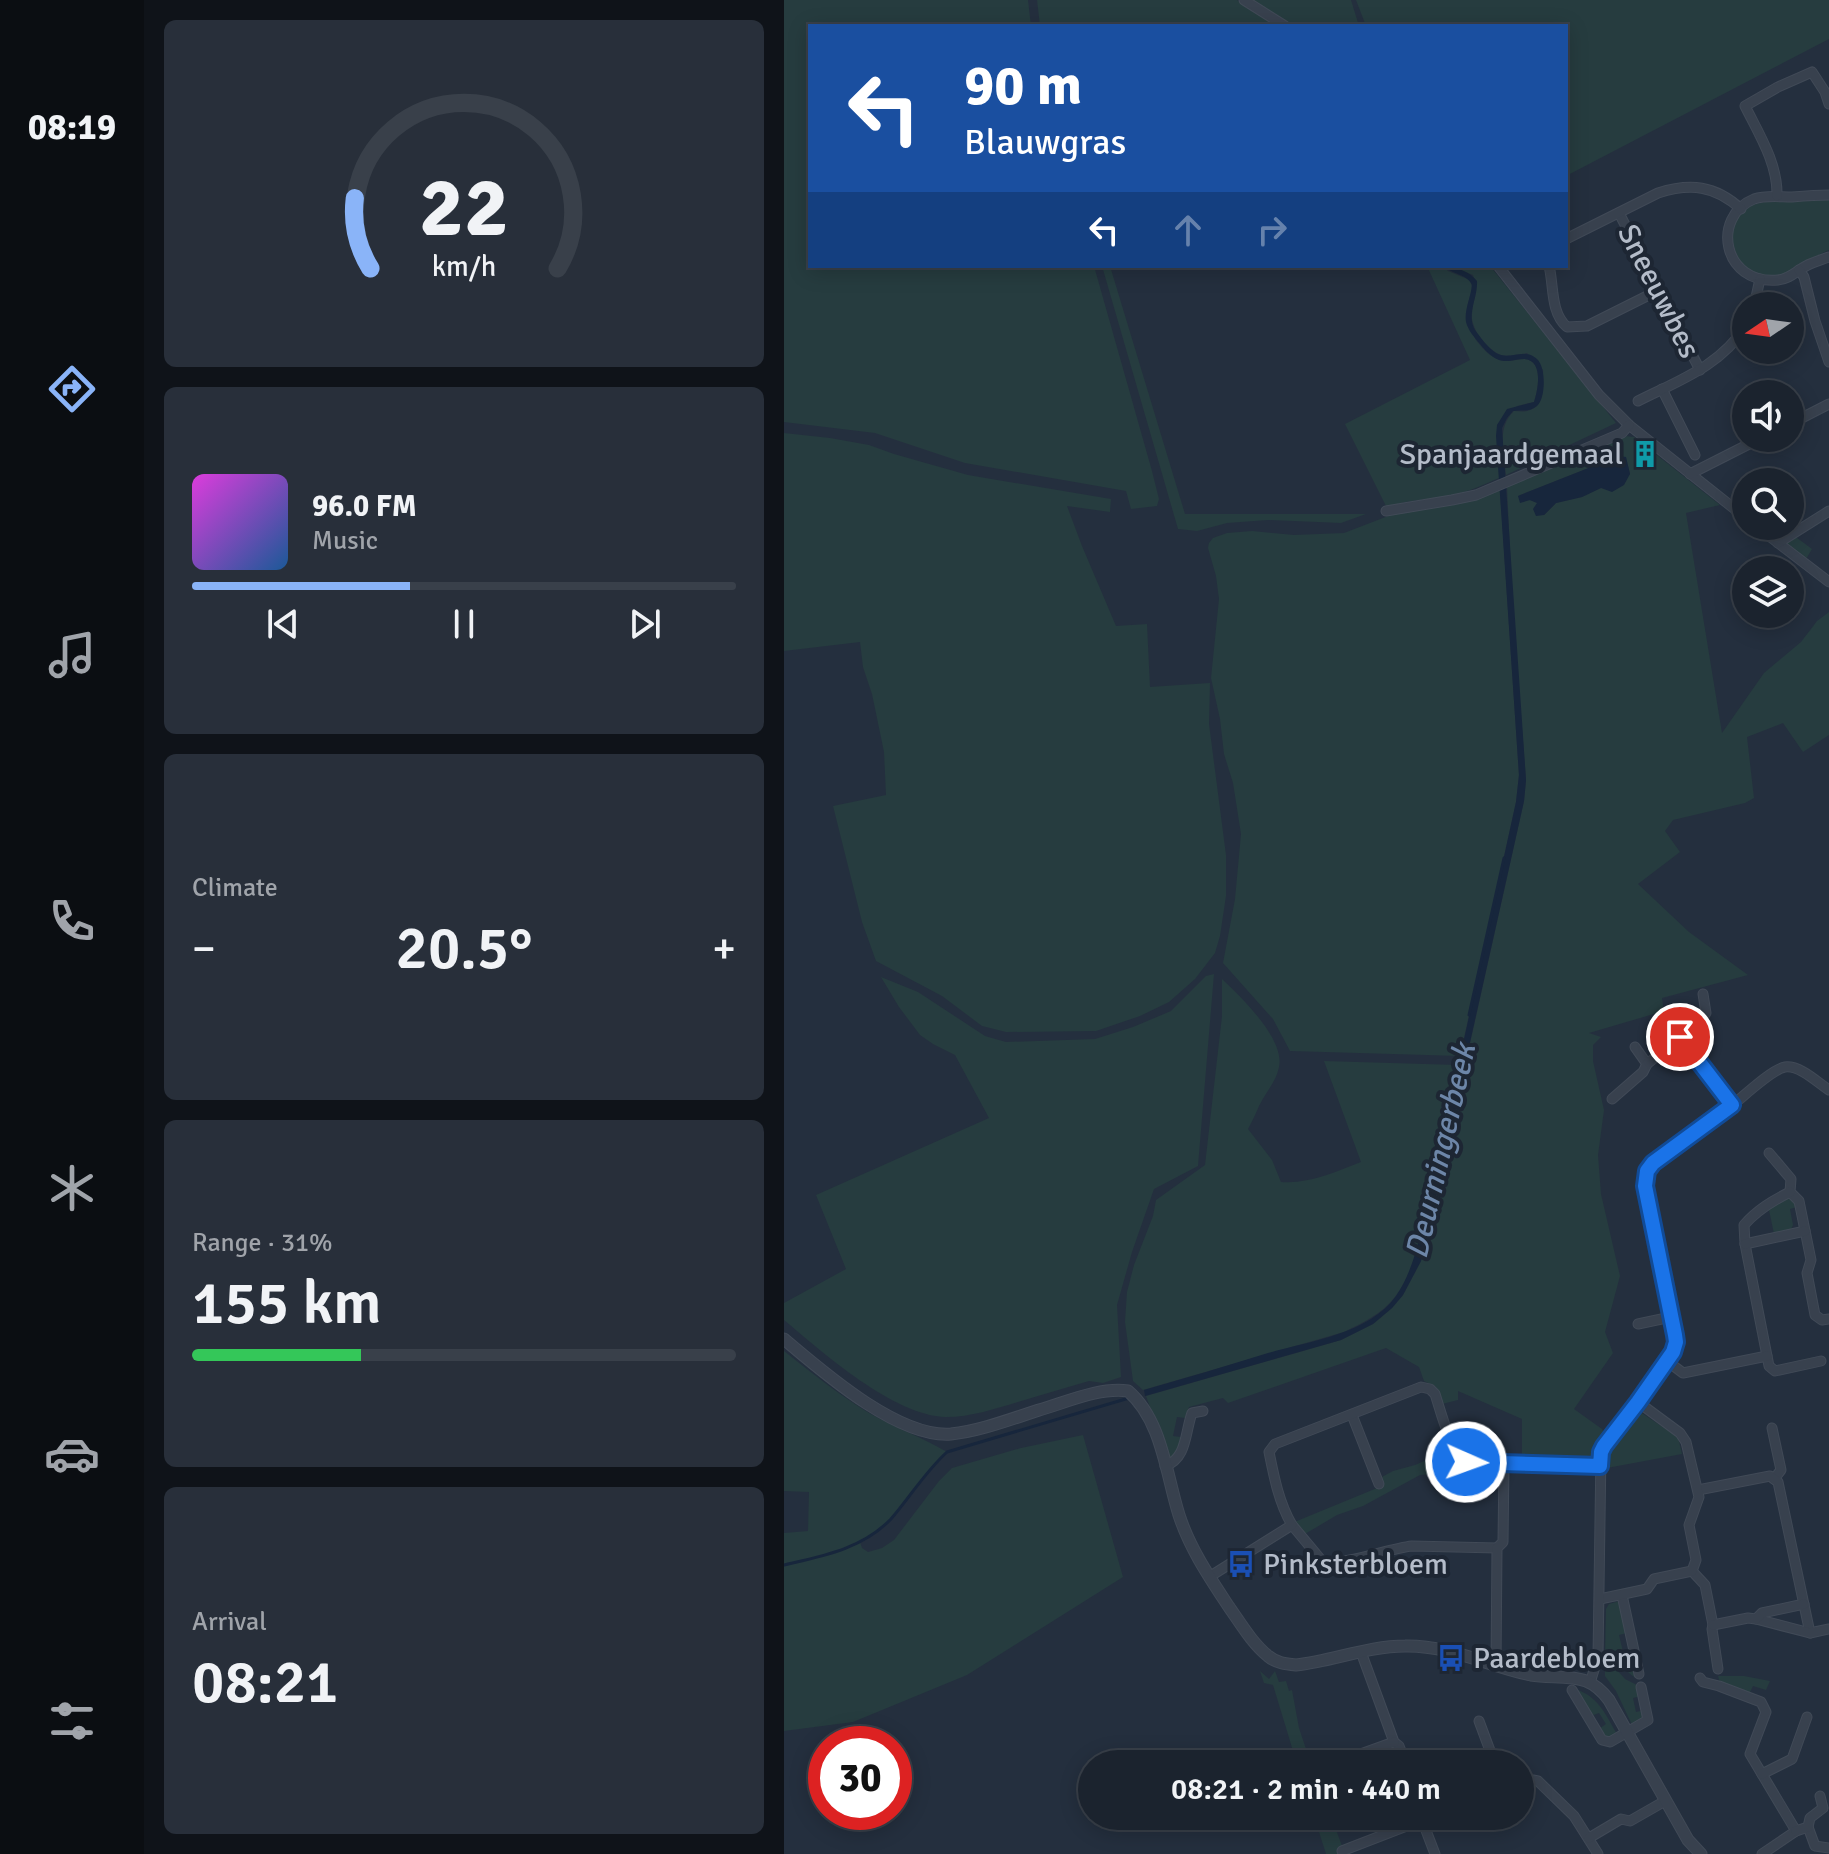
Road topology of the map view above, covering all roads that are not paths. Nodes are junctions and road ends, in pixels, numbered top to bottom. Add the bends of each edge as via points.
1 (1244, 0) edge
2 (1282, 24) edge
3 (1829, 104) edge
4 (1829, 195) edge
5 (1777, 196) junction
6 (1741, 209) junction
7 (1619, 213) junction
8 (1568, 238) edge
9 (1829, 257) edge
10 (1500, 268) edge
11 (1549, 268) edge
12 (1799, 270) junction
13 (1760, 279) junction
14 (1659, 290) junction
15 (1757, 292) edge
16 (1732, 345) edge
17 (1829, 362) edge
18 (1700, 370) junction
19 (1662, 389) junction
20 (1638, 401) dead end
21 (1829, 404) edge
22 (1804, 417) edge
23 (1629, 425) junction
24 (1733, 452) edge
25 (1695, 455) dead end
26 (1690, 474) junction
27 (1732, 507) edge
28 (1386, 511) dead end
29 (1829, 511) edge
30 (1774, 540) edge
31 (1778, 543) junction
32 (1829, 582) edge
33 (1703, 994) dead end
34 (1680, 1037) junction
35 (1635, 1047) dead end
36 (1647, 1064) junction
37 (1829, 1090) edge
38 (1612, 1099) dead end
39 (1732, 1105) junction
40 (1769, 1153) dead end
41 (1790, 1192) junction
42 (1805, 1231) junction
43 (1745, 1244) junction
44 (1671, 1317) junction
45 (1829, 1319) edge
46 (1638, 1324) dead end
47 (784, 1339) edge
48 (1767, 1356) junction
49 (1667, 1361) junction
50 (1821, 1361) dead end
51 (1638, 1402) junction
52 (1203, 1411) dead end
53 (1352, 1415) junction
54 (1772, 1428) dead end
55 (1504, 1464) junction
56 (1165, 1466) junction
57 (1600, 1466) junction
58 (1774, 1479) junction
59 (1379, 1484) dead end
60 (1698, 1490) junction
61 (1292, 1525) junction
62 (1497, 1548) junction
63 (1692, 1571) junction
64 (1209, 1577) junction
65 (1622, 1595) junction
66 (1600, 1599) junction
67 (1804, 1604) junction
68 (1756, 1619) junction
69 (1713, 1625) junction
70 (1829, 1629) edge
71 (1810, 1633) junction
72 (1361, 1652) junction
73 (1496, 1665) junction
74 (1718, 1669) dead end
75 (1639, 1674) dead end
76 (1700, 1678) dead end
77 (1590, 1683) junction
78 (1641, 1687) dead end
79 (1572, 1690) dead end
80 (1807, 1717) dead end
81 (1479, 1721) dead end
82 (1626, 1733) junction
83 (1394, 1742) junction
84 (1372, 1750) edge
85 (1401, 1750) edge
86 (1490, 1750) edge
87 (1762, 1774) junction
88 (1534, 1780) edge
89 (1820, 1796) dead end
90 (1665, 1801) junction
91 (1808, 1827) junction
92 (1394, 1830) edge
93 (1427, 1830) edge
94 (1796, 1831) junction
95 (1589, 1838) junction
96 (1829, 1848) edge
97 (1342, 1851) dead end
98 (1435, 1854) edge
99 (1598, 1854) edge
100 (1701, 1854) edge
101 (1762, 1854) edge

1 - 2 street
3 - 5 street via 1812,72 1745,106 1769,157
4 - 5 street
5 - 6 street via 1753,200
6 - 7 street via 1708,189 1692,186 1658,193
6 - 13 street via 1730,223 1729,249 1739,269
7 - 8 street
7 - 14 street, Sneeuwbes
9 - 12 street
10 - 23 street via 1599,395
11 - 14 street via 1560,321 1567,327 1587,326
12 - 13 street via 1787,279
12 - 17 street
13 - 15 street
14 - 18 street, Sneeuwbes
16 - 18 street
18 - 19 street
19 - 20 street
19 - 25 street
21 - 22 street
23 - 26 street
23 - 28 street via 1622,433 1494,488
24 - 26 street
26 - 27 street
29 - 31 street
30 - 31 street
31 - 32 street
33 - 34 street via 1706,1013
34 - 36 street
34 - 39 street
35 - 36 street
36 - 38 street
37 - 39 street via 1802,1072 1783,1067
39 - 44 street via 1647,1171 1645,1186
40 - 41 street via 1791,1179
41 - 42 street via 1799,1201
41 - 43 street via 1744,1225
42 - 43 street
42 - 45 street via 1815,1313
43 - 48 street
44 - 46 street
44 - 49 street via 1676,1342
47 - 56 street via 840,1386 925,1432 975,1429 1112,1390 1128,1391 1154,1427
48 - 49 street via 1683,1373
48 - 50 street via 1775,1371
49 - 51 street
51 - 57 street via 1604,1446
51 - 60 street via 1684,1437
52 - 56 street via 1192,1413 1181,1454
53 - 55 street via 1421,1387 1430,1389 1460,1460
53 - 59 street
53 - 61 street via 1271,1448 1277,1489
54 - 58 street via 1781,1470
55 - 57 street
55 - 62 street via 1503,1542
56 - 64 street via 1187,1536
57 - 66 street
58 - 60 street
58 - 67 street
60 - 63 street via 1689,1525 1696,1560
61 - 62 street via 1328,1563 1412,1546
61 - 64 street
62 - 73 street
63 - 65 street via 1654,1579 1647,1589
63 - 69 street via 1705,1585
64 - 72 street via 1252,1639 1278,1662 1296,1665
65 - 66 street
65 - 75 street
66 - 77 street via 1598,1657
67 - 68 street
67 - 71 street
68 - 69 street
68 - 71 street
69 - 74 street
70 - 71 street
72 - 73 street via 1434,1647
72 - 83 street
73 - 77 street
76 - 87 street via 1761,1702 1766,1712 1750,1754
77 - 82 street via 1605,1693
78 - 82 street via 1648,1720
79 - 82 street via 1602,1740 1610,1742
80 - 87 street via 1792,1759
81 - 86 street
82 - 90 street
83 - 84 street
83 - 85 street
87 - 94 street
88 - 95 street via 1574,1816
89 - 91 street via 1823,1808 1810,1818
90 - 95 street
90 - 100 street
91 - 94 street
91 - 96 street via 1815,1846
92 - 97 street
93 - 98 street
94 - 101 street
95 - 99 street

